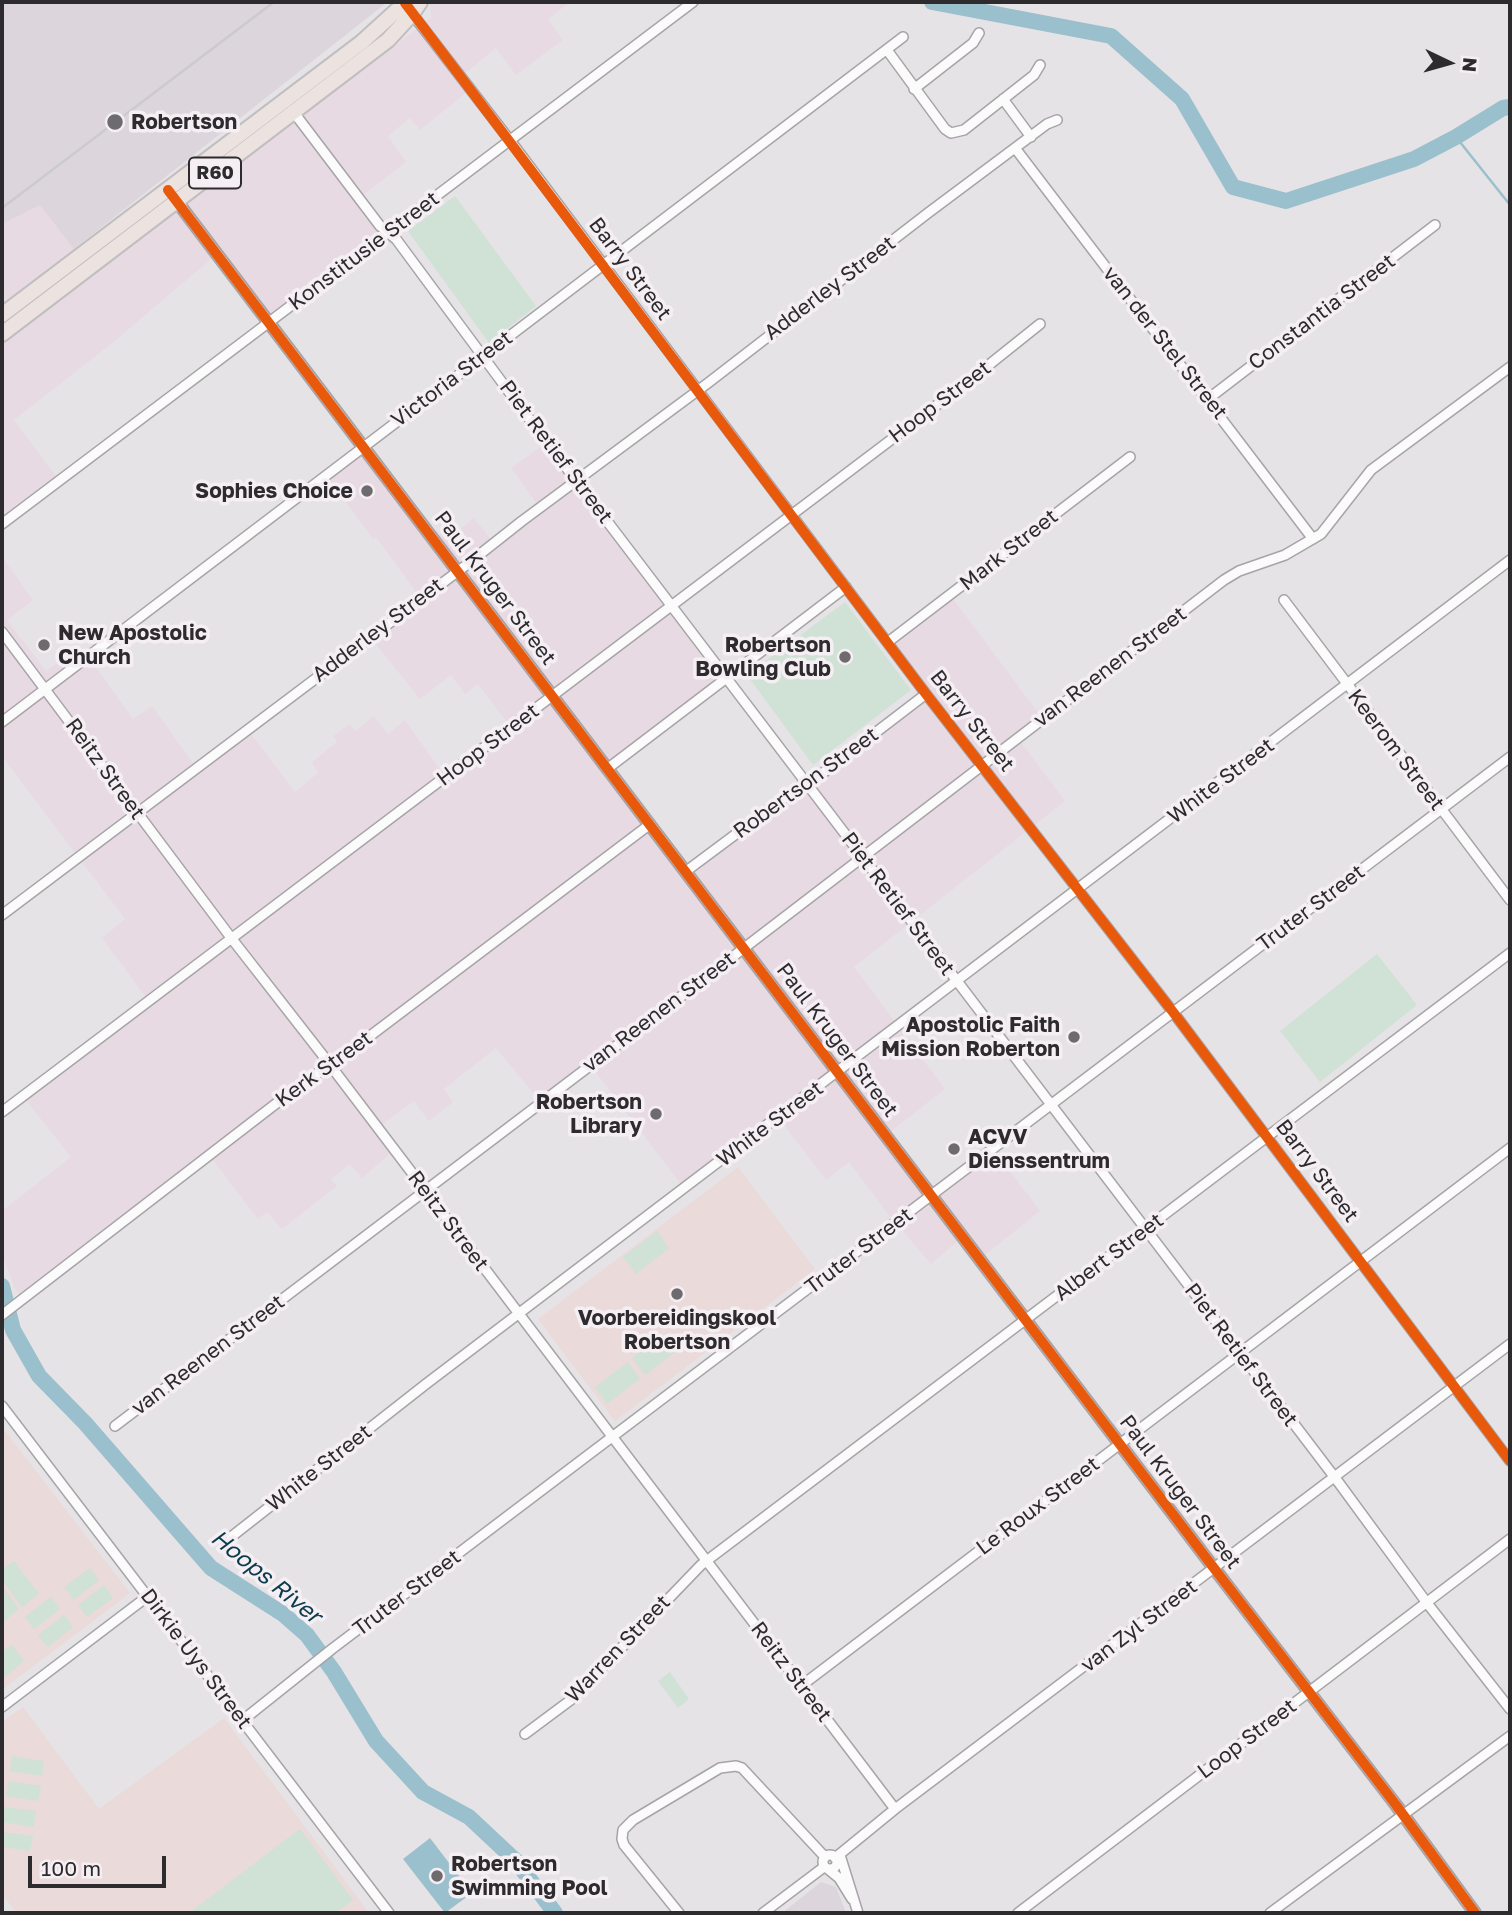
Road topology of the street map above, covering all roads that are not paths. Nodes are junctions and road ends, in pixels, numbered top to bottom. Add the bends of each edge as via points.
1 (693, 2) edge
2 (411, 5) edge
3 (979, 33) dead end
4 (903, 37) dead end
5 (887, 50) junction
6 (1040, 65) dead end
7 (914, 89) junction
8 (1003, 99) junction
9 (289, 106) junction
10 (1057, 120) dead end
11 (1031, 137) junction
12 (509, 140) junction
13 (1015, 148) junction
14 (173, 196) junction
15 (1435, 225) dead end
16 (389, 233) junction
17 (603, 265) junction
18 (2, 315) edge
19 (268, 323) junction
20 (1040, 324) dead end
21 (2, 334) edge
22 (483, 356) junction
23 (1510, 367) edge
24 (697, 390) junction
25 (1208, 399) junction
26 (363, 447) junction
27 (1130, 457) dead end
28 (577, 479) junction
29 (792, 514) junction
30 (2, 524) edge
31 (1313, 539) junction
32 (1510, 560) edge
33 (458, 571) junction
34 (846, 587) junction
35 (1284, 600) dead end
36 (672, 604) junction
37 (2, 632) edge
38 (888, 642) junction
39 (727, 677) junction
40 (1346, 685) junction
41 (46, 688) junction
42 (926, 694) junction
43 (552, 696) junction
44 (2, 722) edge
45 (1510, 757) edge
46 (982, 765) junction
47 (607, 769) junction
48 (807, 783) junction
49 (1441, 809) junction
50 (138, 813) junction
51 (649, 825) junction
52 (863, 856) junction
53 (685, 872) junction
54 (1077, 890) junction
55 (1510, 900) edge
56 (2, 915) edge
57 (232, 939) junction
58 (743, 948) junction
59 (1510, 953) edge
60 (957, 981) junction
61 (1173, 1012) junction
62 (330, 1065) junction
63 (837, 1072) junction
64 (1051, 1105) junction
65 (2, 1112) edge
66 (1267, 1137) junction
67 (1510, 1148) edge
68 (425, 1190) junction
69 (931, 1196) junction
70 (1146, 1229) junction
71 (1361, 1262) junction
72 (2, 1315) edge
73 (518, 1315) junction
74 (1026, 1321) junction
75 (1510, 1344) edge
76 (1240, 1353) junction
77 (1454, 1386) junction
78 (2, 1406) edge
79 (116, 1426) dead end
80 (613, 1437) junction
81 (1120, 1443) junction
82 (1510, 1461) edge
83 (1335, 1478) junction
84 (231, 1537) dead end
85 (1510, 1539) edge
86 (708, 1561) junction
87 (1215, 1569) junction
88 (148, 1596) junction
89 (1427, 1603) junction
90 (801, 1686) junction
91 (1309, 1692) junction
92 (2, 1707) edge
93 (1510, 1709) edge
94 (243, 1720) junction
95 (525, 1734) dead end
96 (1510, 1736) edge
97 (895, 1809) junction
98 (1403, 1815) junction
99 (831, 1861) junction
100 (853, 1901) junction
101 (389, 1913) edge
102 (679, 1913) edge
103 (763, 1913) edge
104 (858, 1913) edge
105 (1018, 1913) edge
106 (1270, 1913) edge
107 (1475, 1913) edge

1 - 12 street, Konstitusie Street
2 - 9 main road, R60
2 - 12 street, Barry Street
3 - 7 street via 973,43
4 - 5 street, Victoria Street
5 - 7 street
5 - 17 street, Victoria Street
6 - 8 street
7 - 8 street via 945,129 954,133
8 - 11 street
9 - 14 main road, R60
9 - 16 street, Piet Retief Street
10 - 11 street, Adderley Street
11 - 13 street, Adderley Street
12 - 16 street, Konstitusie Street
12 - 17 street, Barry Street
13 - 24 street, Adderley Street
13 - 25 street, van der Stel Street
14 - 18 main road, R60
14 - 19 street, Paul Kruger Street
14 - 21 main road, R60
15 - 25 street, Constantia Street
16 - 19 street, Konstitusie Street
16 - 22 street, Piet Retief Street
17 - 22 street, Victoria Street
17 - 24 street, Barry Street
19 - 26 street, Paul Kruger Street
19 - 30 street, Konstitusie Street
20 - 29 street, Hoop Street
22 - 26 street, Victoria Street
22 - 28 street, Piet Retief Street
23 - 31 street, van Reenen Street via 1371,470 1329,526
24 - 28 street, Adderley Street
24 - 29 street, Barry Street
25 - 31 street, van der Stel Street
26 - 33 street, Paul Kruger Street
26 - 41 street, Victoria Street
27 - 38 street, Mark Street
28 - 33 street, Adderley Street
28 - 36 street, Piet Retief Street
29 - 34 street, Barry Street
29 - 36 street, Hoop Street
31 - 46 street, van Reenen Street via 1224,580
32 - 40 street, White Street
33 - 43 street, Paul Kruger Street
33 - 50 street, Adderley Street
34 - 38 street, Barry Street
34 - 39 street
35 - 40 street, Keerom Street
36 - 39 street, Piet Retief Street
36 - 43 street, Hoop Street
37 - 41 street, Reitz Street
38 - 42 street, Barry Street
39 - 47 street
39 - 48 street, Piet Retief Street
40 - 49 street, Keerom Street
40 - 54 street, White Street
41 - 44 street, Victoria Street
41 - 50 street, Reitz Street
42 - 46 street, Barry Street
42 - 48 street, Robertson Street
43 - 47 street, Paul Kruger Street
43 - 57 street, Hoop Street
45 - 49 street, Truter Street
46 - 52 street, van Reenen Street
46 - 54 street, Barry Street
47 - 51 street, Paul Kruger Street
48 - 52 street, Piet Retief Street
48 - 53 street, Robertson Street
49 - 55 street, Keerom Street
49 - 61 street, Truter Street
50 - 56 street, Adderley Street
50 - 57 street, Reitz Street
51 - 53 street, Paul Kruger Street
51 - 62 street, Kerk Street
52 - 58 street, van Reenen Street
52 - 60 street, Piet Retief Street
53 - 58 street, Paul Kruger Street
54 - 60 street, White Street
54 - 61 street, Barry Street
57 - 62 street, Reitz Street
57 - 65 street, Hoop Street
58 - 63 street, Paul Kruger Street
58 - 68 street, van Reenen Street
59 - 66 street, Albert Street
60 - 63 street, White Street
60 - 64 street, Piet Retief Street
61 - 64 street, Truter Street
61 - 66 street, Barry Street
62 - 68 street, Reitz Street
62 - 72 street, Kerk Street
63 - 69 street, Paul Kruger Street
63 - 73 street, White Street
64 - 69 street, Truter Street
64 - 70 street, Piet Retief Street
66 - 70 street, Albert Street
66 - 71 street, Barry Street
67 - 71 street, Le Roux Street
68 - 73 street, Reitz Street
68 - 79 street, van Reenen Street
69 - 74 street, Paul Kruger Street
69 - 80 street, Truter Street
70 - 74 street, Albert Street
70 - 76 street, Piet Retief Street
71 - 76 street, Le Roux Street
71 - 77 street, Barry Street
73 - 80 street, Reitz Street
73 - 84 street, White Street
74 - 81 street, Paul Kruger Street
74 - 86 street, Albert Street
75 - 77 street, van Zyl Street
76 - 81 street, Le Roux Street
76 - 83 street, Piet Retief Street
77 - 82 street, Barry Street
77 - 83 street, van Zyl Street
78 - 88 street, Dirkie Uys Street
80 - 86 street, Reitz Street
80 - 94 street, Truter Street
81 - 87 street, Paul Kruger Street
81 - 90 street, Le Roux Street
83 - 87 street, van Zyl Street
83 - 89 street, Piet Retief Street
85 - 89 street, Loop Street
86 - 90 street, Reitz Street
86 - 95 street, Warren Street via 572,1699
87 - 91 street, Paul Kruger Street
87 - 97 street, van Zyl Street
88 - 92 street
88 - 94 street, Dirkie Uys Street
89 - 91 street, Loop Street
89 - 93 street, Piet Retief Street
90 - 97 street, Reitz Street
91 - 98 street, Paul Kruger Street
91 - 105 street, Loop Street
94 - 101 street, Dirkie Uys Street
96 - 98 street
97 - 99 street, van Zyl Street
98 - 106 street
98 - 107 street, Paul Kruger Street
99 - 100 street
99 - 100 street via 851,1886
99 - 102 street via 742,1768 720,1768 623,1830 624,1845
99 - 103 street, van Zyl Street
100 - 104 street

